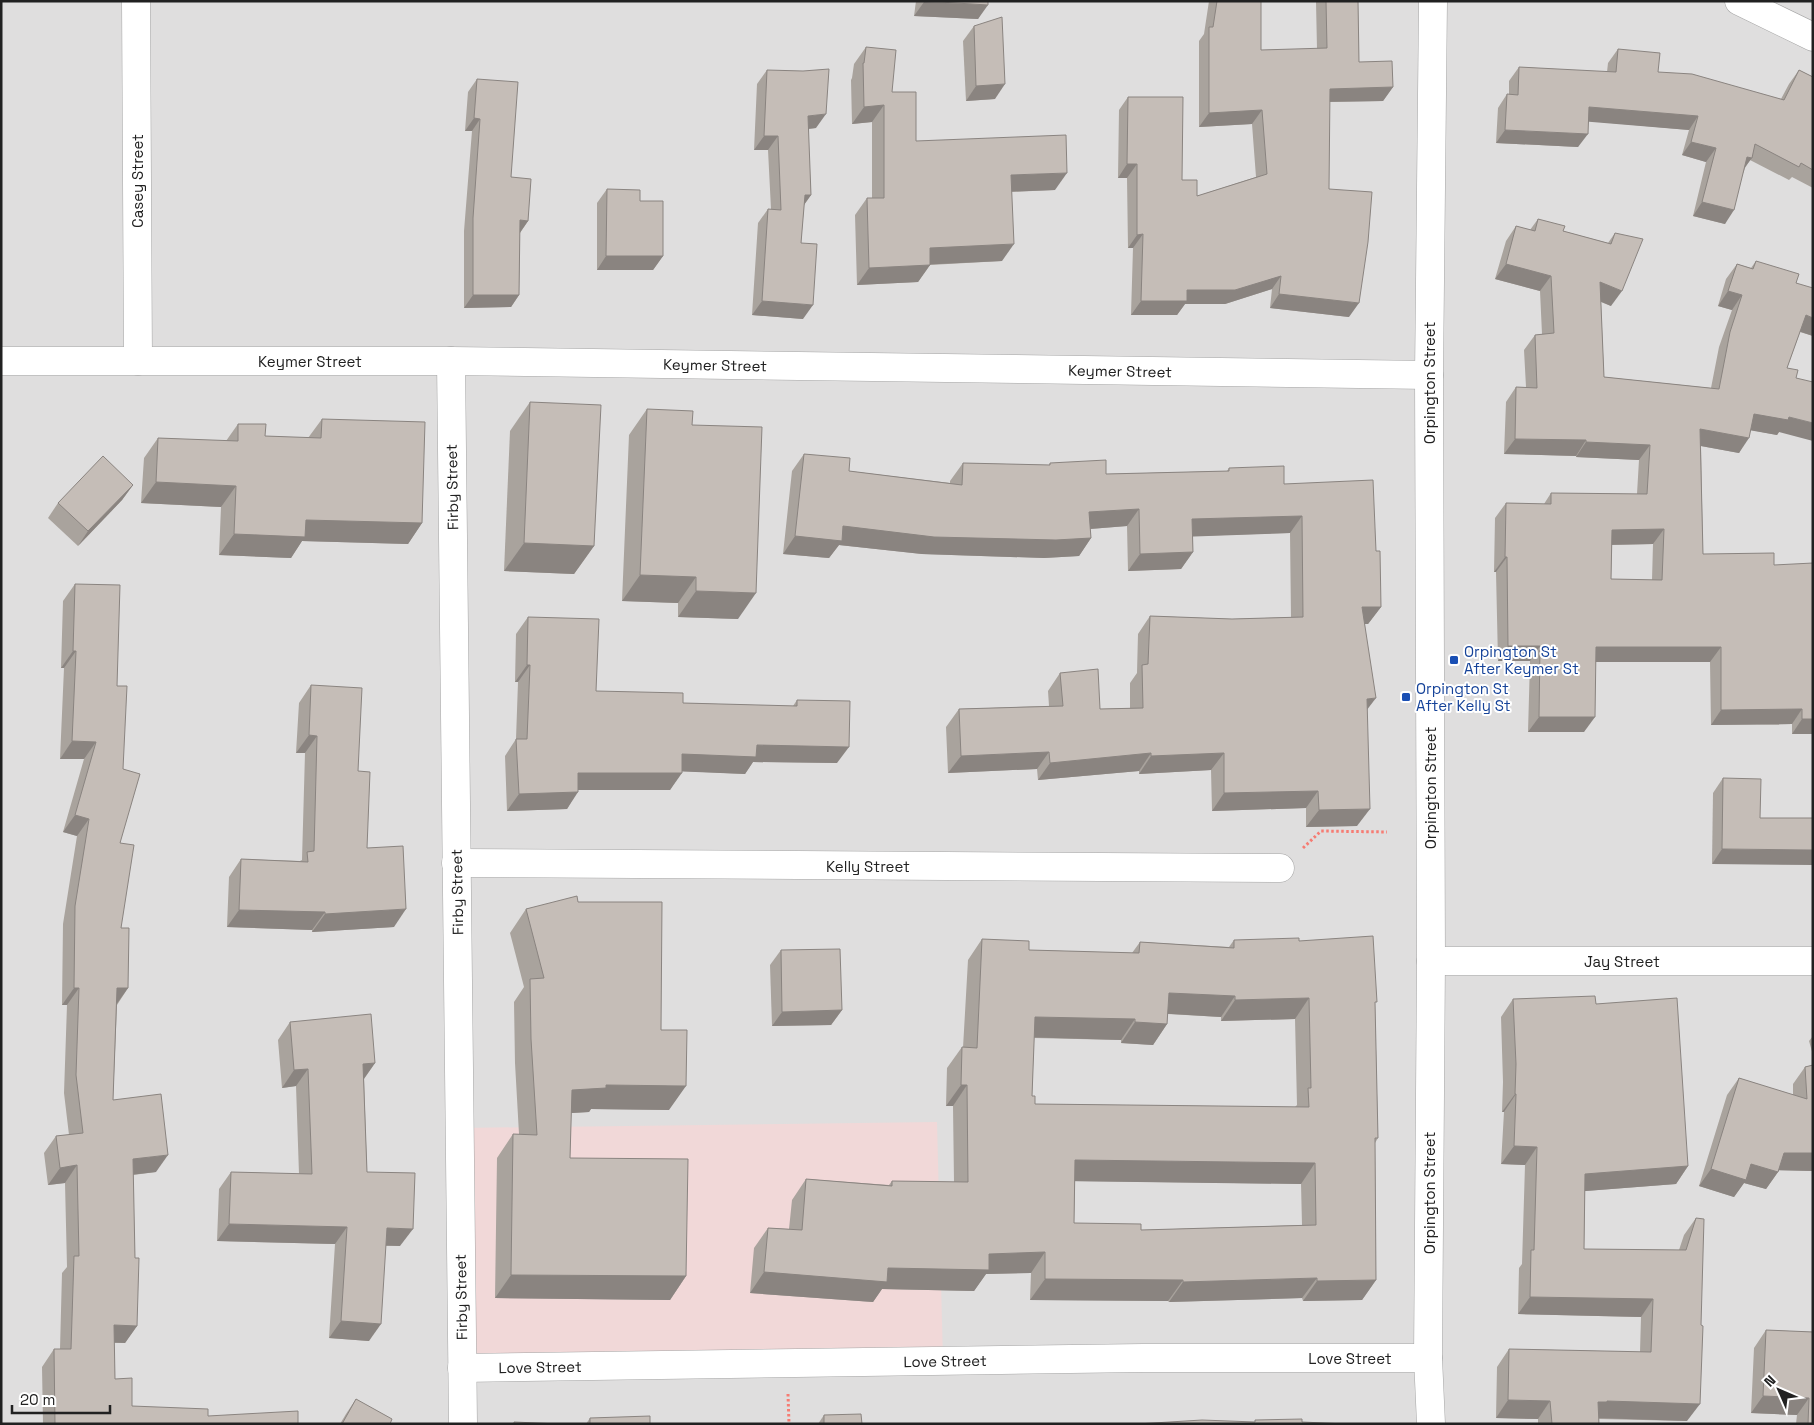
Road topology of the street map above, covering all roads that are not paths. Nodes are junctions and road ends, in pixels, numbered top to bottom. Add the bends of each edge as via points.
1 (136, 1) edge
2 (1433, 1) edge
3 (1740, 1) edge
4 (1813, 36) edge
5 (1, 361) edge
6 (138, 361) junction
7 (451, 361) junction
8 (1429, 375) junction
9 (456, 862) junction
10 (1280, 868) road end
11 (1813, 960) edge
12 (1431, 961) junction
13 (1428, 1358) junction
14 (462, 1368) junction
15 (462, 1424) edge
16 (1431, 1424) edge

1 - 6 street, Casey Street
2 - 8 street, Orpington Street
3 - 4 street
5 - 6 street, Keymer Street
6 - 7 street, Keymer Street
7 - 8 street, Keymer Street
7 - 9 street, Firby Street
8 - 12 street, Orpington Street
9 - 10 street, Kelly Street
9 - 14 street, Firby Street
11 - 12 street, Jay Street
12 - 13 street, Orpington Street
13 - 14 street, Love Street via 1143,1358
13 - 16 street, Orpington Street
14 - 15 street, Firby Street

